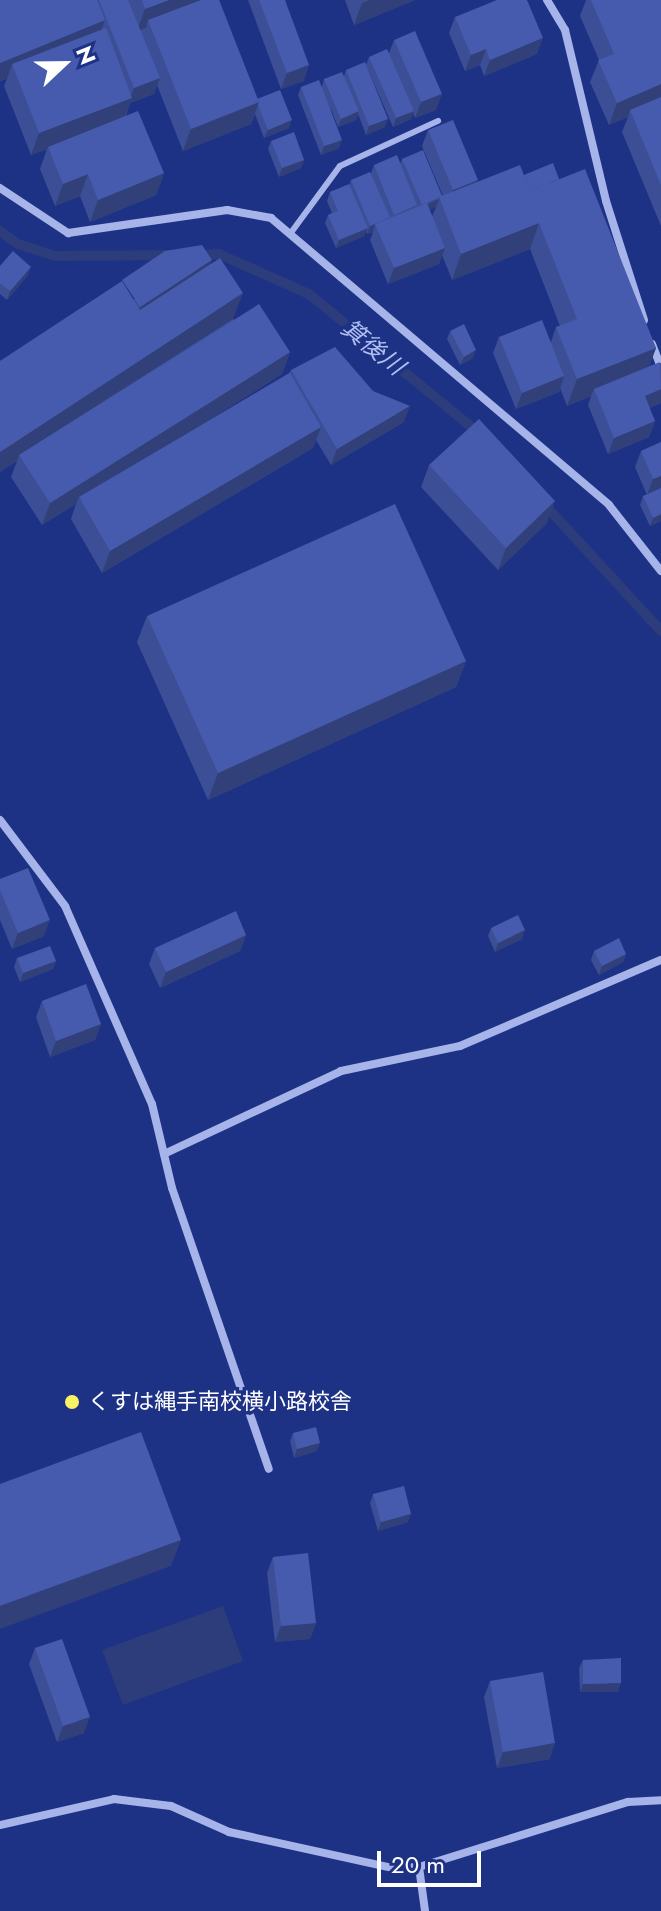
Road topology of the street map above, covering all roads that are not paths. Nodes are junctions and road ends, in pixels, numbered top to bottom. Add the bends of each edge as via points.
1 (547, 0) edge
2 (438, 121) dead end
3 (0, 188) edge
4 (290, 234) junction
5 (661, 367) edge
6 (661, 571) edge
7 (0, 820) edge
8 (661, 960) edge
9 (164, 1154) junction
10 (269, 1469) dead end
11 (661, 1800) edge
12 (0, 1825) edge
13 (419, 1867) junction
14 (425, 1911) edge

1 - 5 street via 565,30 606,201
2 - 4 lane via 340,166
3 - 4 street via 68,233 227,210 271,218
4 - 6 street via 609,505
7 - 9 street via 65,906 152,1104
8 - 9 street via 460,1046 341,1071
9 - 10 street
11 - 13 street via 628,1802
12 - 13 street via 114,1799 171,1806 229,1832 393,1868
13 - 14 street

